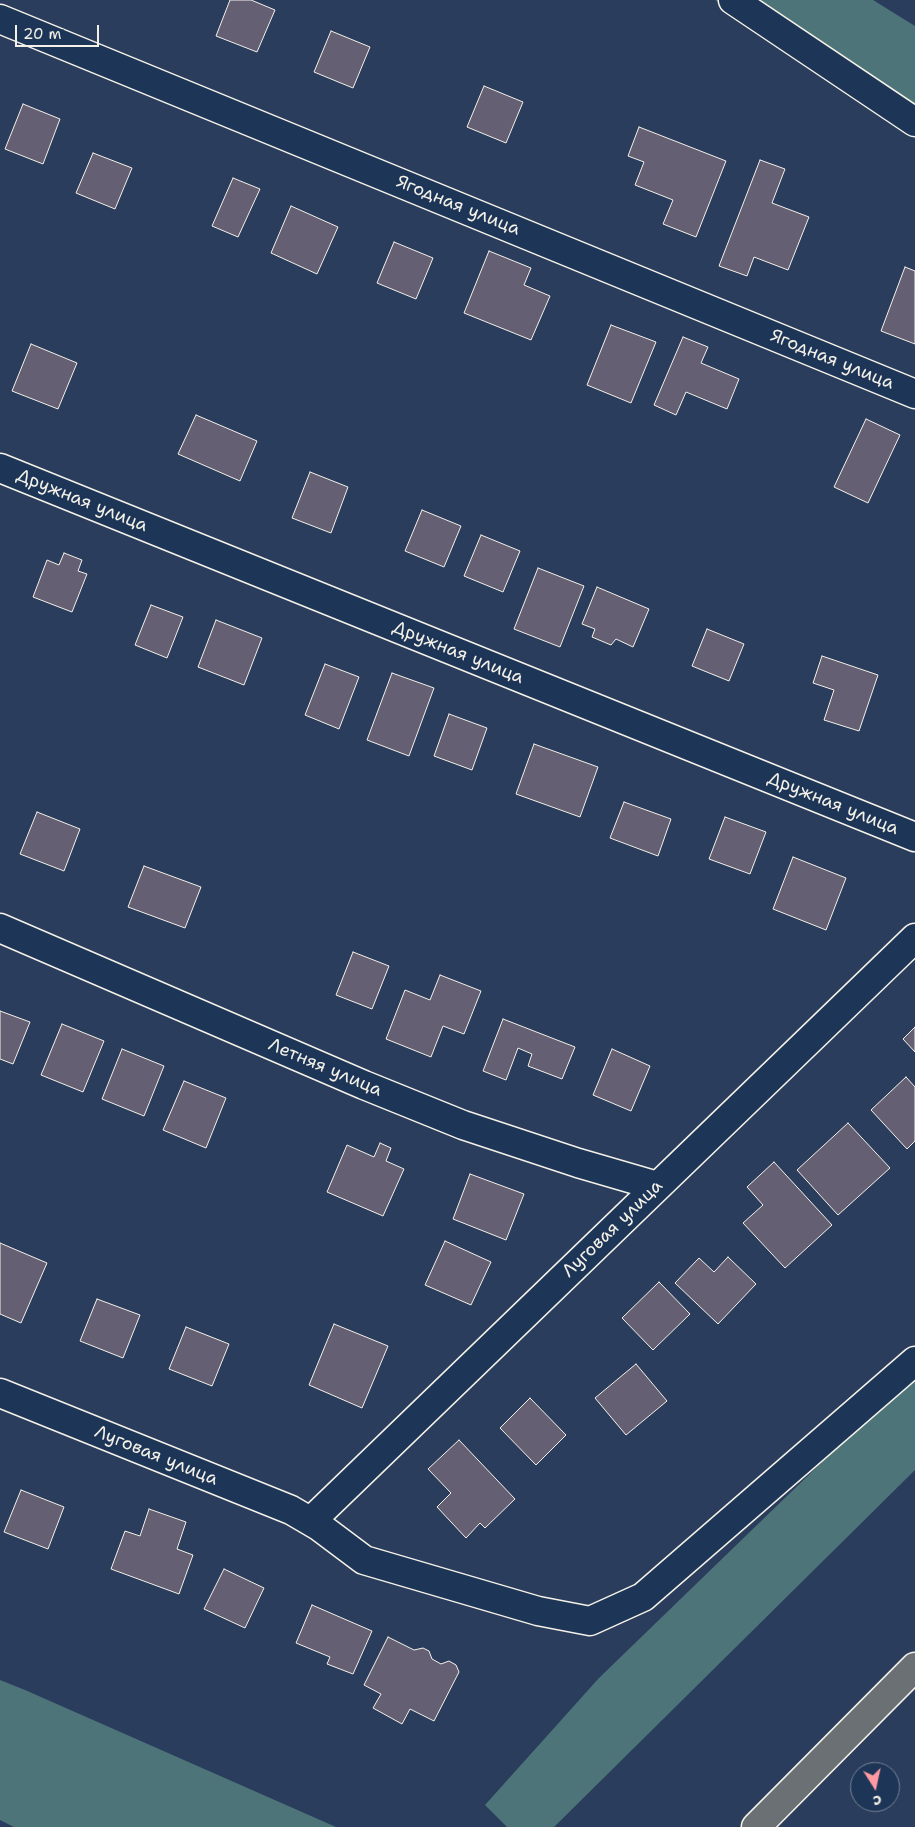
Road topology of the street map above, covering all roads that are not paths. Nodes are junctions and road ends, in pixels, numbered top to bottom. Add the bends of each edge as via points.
1 (733, 0) edge
2 (0, 18) edge
3 (915, 122) edge
4 (915, 394) edge
5 (0, 468) edge
6 (915, 837) edge
7 (0, 928) edge
8 (915, 938) edge
9 (657, 1186) junction
10 (915, 1361) edge
11 (0, 1393) edge
12 (311, 1521) junction
13 (915, 1667) edge
14 (756, 1827) edge

1 - 3 street
2 - 4 street, Ягодная улица
5 - 6 street, Дружная улица
7 - 9 street, Летняя улица via 464,1125
8 - 9 street, Луговая улица
9 - 12 street, Луговая улица
10 - 12 street, Луговая улица via 643,1598 590,1621 538,1611 364,1560
11 - 12 street, Луговая улица via 291,1510
13 - 14 main road

